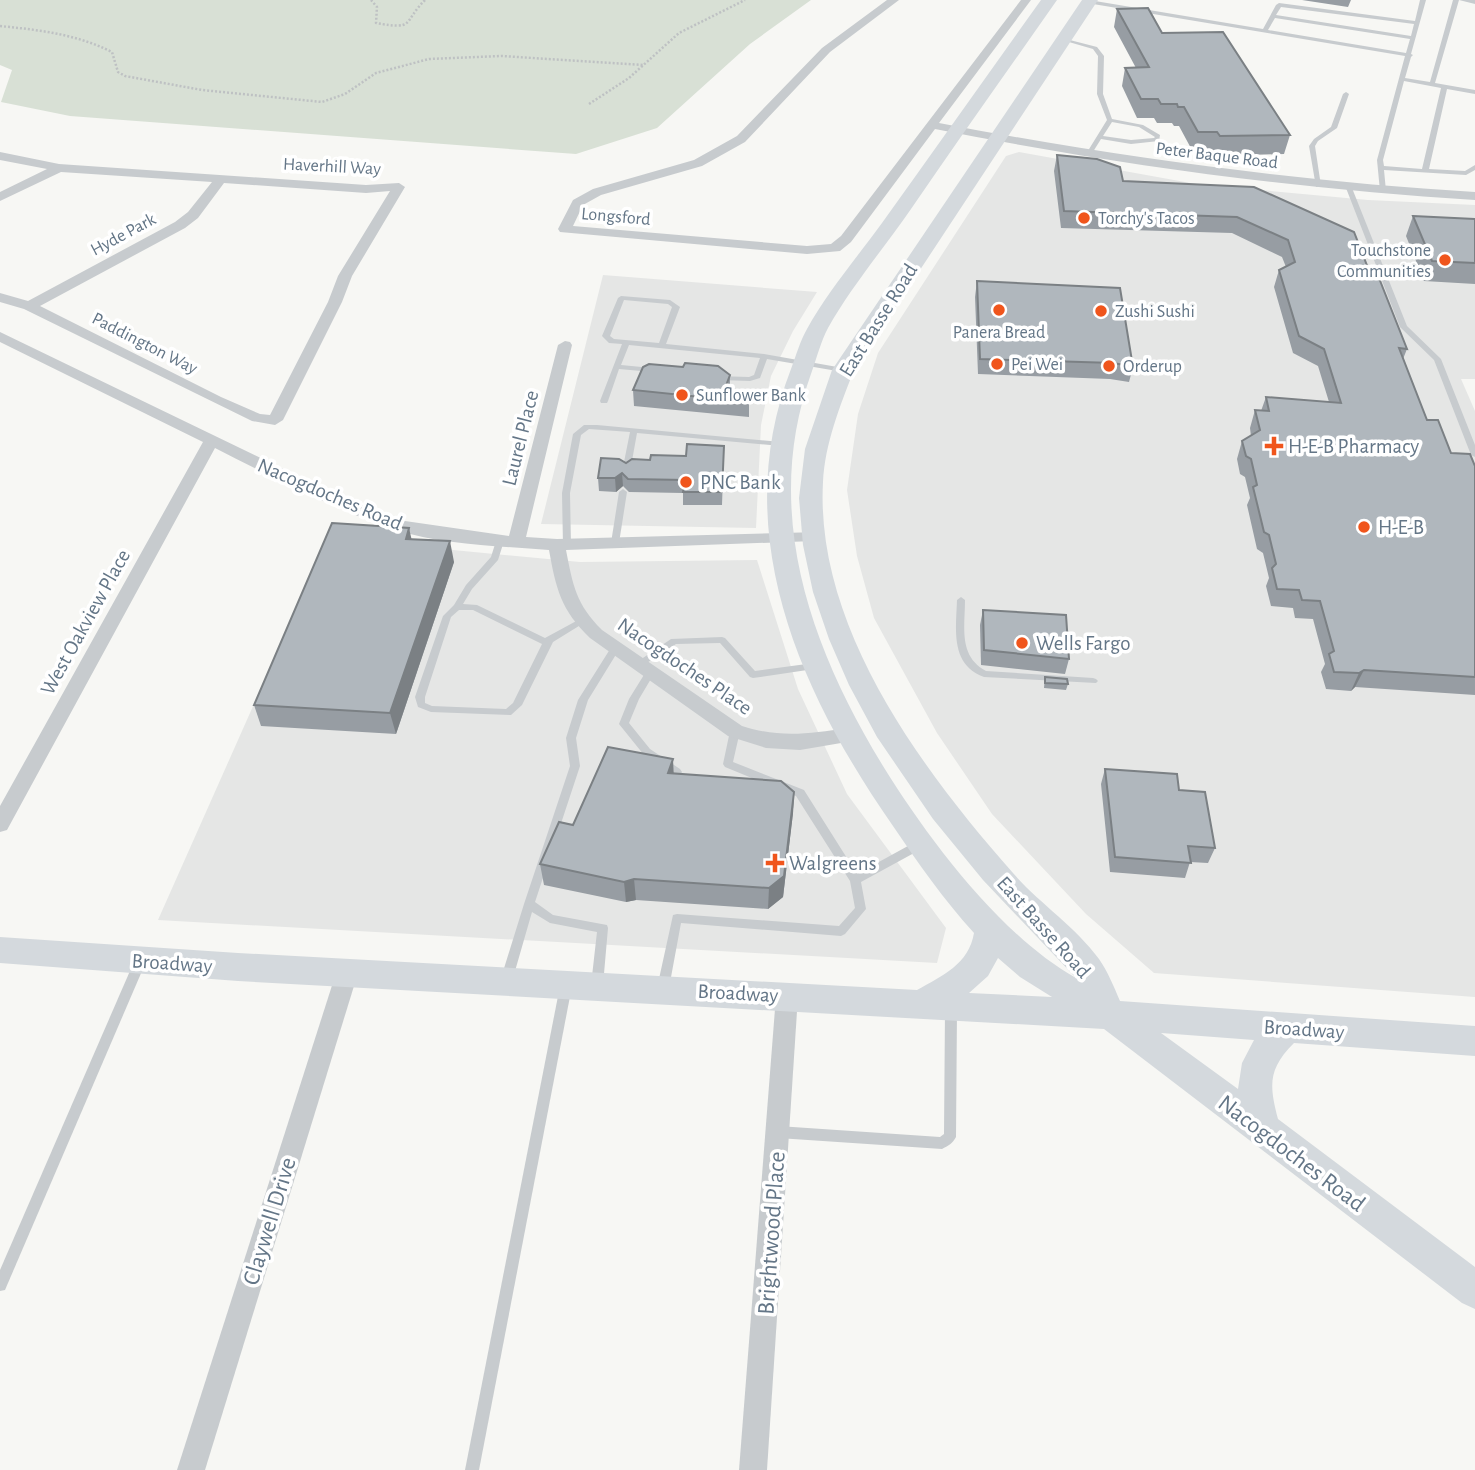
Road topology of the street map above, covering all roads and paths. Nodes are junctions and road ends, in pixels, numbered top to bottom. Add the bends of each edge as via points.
1 (371, 0) edge
2 (425, 0) edge
3 (745, 0) edge
4 (894, 0) edge
5 (1026, 0) edge
6 (1049, 0) edge
7 (1423, 0) edge
8 (1456, 0) edge
9 (1462, 0) edge
10 (1089, 1) edge
11 (1475, 2) edge
12 (1273, 16) junction
13 (1418, 23) junction
14 (0, 26) edge
15 (1265, 31) junction
16 (1414, 38) junction
17 (1064, 39) junction
18 (1410, 55) junction
19 (644, 65) junction
20 (1404, 79) junction
21 (1432, 84) junction
22 (1444, 86) junction
23 (1475, 92) edge
24 (1346, 94) dead end
25 (589, 104) dead end
26 (1110, 120) junction
27 (930, 125) junction
28 (957, 131) junction
29 (998, 138) junction
30 (1099, 138) junction
31 (1089, 154) junction
32 (0, 156) edge
33 (1475, 167) edge
34 (59, 168) junction
35 (1381, 168) junction
36 (1425, 171) junction
37 (221, 178) junction
38 (1318, 186) junction
39 (1349, 188) junction
40 (1383, 191) junction
41 (1475, 196) edge
42 (0, 197) edge
43 (0, 297) edge
44 (22, 304) junction
45 (0, 314) edge
46 (0, 337) edge
47 (626, 342) junction
48 (565, 345) dead end
49 (662, 345) junction
50 (764, 356) junction
51 (801, 362) junction
52 (617, 367) junction
53 (844, 370) junction
54 (657, 371) edge
55 (709, 376) edge
56 (604, 401) dead end
57 (275, 420) joint
58 (634, 430) junction
59 (211, 442) junction
60 (781, 444) junction
61 (1475, 455) edge
62 (626, 472) edge
63 (623, 492) edge
64 (814, 536) junction
65 (780, 537) junction
66 (508, 541) junction
67 (615, 543) junction
68 (562, 545) junction
69 (961, 600) dead end
70 (457, 607) junction
71 (583, 621) junction
72 (547, 643) junction
73 (615, 648) junction
74 (814, 666) junction
75 (645, 668) junction
76 (1093, 681) dead end
77 (735, 731) junction
78 (847, 735) junction
79 (677, 772) edge
80 (0, 824) edge
81 (921, 844) junction
82 (855, 880) junction
83 (529, 904) junction
84 (990, 928) junction
85 (0, 950) edge
86 (140, 960) junction
87 (346, 973) junction
88 (506, 981) junction
89 (582, 984) junction
90 (663, 989) junction
91 (787, 996) junction
92 (936, 1005) junction
93 (1111, 1015) junction
94 (1287, 1027) junction
95 (1475, 1041) edge
96 (1263, 1130) junction
97 (778, 1132) junction
98 (0, 1285) edge
99 (1475, 1290) edge
100 (191, 1470) edge
101 (472, 1470) edge
102 (753, 1470) edge

1 - 2 path via 377,6 376,23 398,27 410,23
3 - 19 path via 679,33
4 - 27 street, Longsford via 826,50 741,139 698,163 597,192 579,203 565,229 807,250 835,248
5 - 27 street, Longsford
6 - 28 main road, East Basse Road
7 - 13 lane
8 - 21 lane
9 - 11 lane
10 - 15 lane
10 - 17 main road, East Basse Road
12 - 13 lane via 1279,5 1290,4
12 - 15 lane
12 - 16 lane
13 - 16 lane
14 - 19 path via 90,41 112,52 118,72 125,76 202,90 322,102 385,70 442,58 501,56
15 - 18 lane
16 - 18 lane
17 - 26 lane via 1094,48 1101,56 1100,94
17 - 29 main road, East Basse Road
18 - 20 lane
19 - 25 path
20 - 21 lane
20 - 35 lane
21 - 22 lane
22 - 23 lane
22 - 36 lane
24 - 38 lane via 1334,128 1312,146
26 - 30 lane
26 - 30 lane via 1141,126 1158,136 1157,140
27 - 28 street
28 - 29 street, Peter Baque Road
28 - 51 main road, East Basse Road via 817,329
29 - 31 street, Peter Baque Road
29 - 53 main road, East Basse Road
30 - 31 lane
31 - 38 street, Peter Baque Road
32 - 34 street, Haverhill Way
33 - 36 lane via 1466,173
34 - 37 street, Haverhill Way
34 - 42 street
35 - 36 lane
35 - 40 lane
37 - 44 street, Hyde Park via 180,225
37 - 57 street, Haverhill Way via 366,189 399,187 345,276
38 - 39 street, Peter Baque Road
39 - 40 street, Peter Baque Road
39 - 61 lane via 1404,327 1437,359
40 - 41 street, Peter Baque Road
43 - 44 street, Paddington Way
44 - 45 street, Hyde Park
44 - 57 street, Paddington Way via 216,400 257,418
46 - 59 street, Nacogdoches Road
47 - 49 lane
47 - 49 lane via 606,336 621,298 670,302 676,307
47 - 52 lane
48 - 66 street, Laurel Place
49 - 50 lane
50 - 51 lane
50 - 55 lane via 757,376 750,379
51 - 53 lane
51 - 60 main road, East Basse Road
52 - 54 lane
52 - 56 lane
53 - 64 main road, East Basse Road via 815,458
58 - 60 lane
58 - 62 lane
58 - 68 lane via 587,427 577,434
59 - 66 street, Nacogdoches Road via 371,516 436,533
59 - 80 street, West Oakview Place
60 - 65 main road, East Basse Road via 777,479
63 - 67 lane
64 - 65 street, Nacogdoches Road
64 - 93 main road, East Basse Road via 846,651 909,764 963,836 1086,967
65 - 67 street, Nacogdoches Road
65 - 74 main road, East Basse Road
66 - 68 street, Nacogdoches Road
66 - 70 lane
67 - 68 street, Nacogdoches Road
68 - 71 street, Nacogdoches Place via 565,586
69 - 76 lane via 961,650 975,671
70 - 72 lane via 474,607
70 - 72 lane via 447,616 421,705 508,713 517,705
71 - 72 lane
71 - 73 street, Nacogdoches Place
73 - 75 street, Nacogdoches Place
73 - 83 lane via 583,700 571,738 575,766
74 - 75 lane via 753,675 722,640 674,641
74 - 78 main road, East Basse Road
75 - 77 street, Nacogdoches Place
75 - 79 lane via 624,724 647,752
77 - 78 street, Nacogdoches Place via 777,743
77 - 82 lane via 728,764 800,793
78 - 81 main road, East Basse Road
81 - 82 lane
81 - 84 main road, East Basse Road
82 - 90 lane via 861,909 841,931 677,918
83 - 88 lane
83 - 89 lane via 550,919 603,928
84 - 92 main road via 982,961
84 - 93 main road, East Basse Road via 1022,961
85 - 86 main road, Broadway
86 - 87 main road, Broadway
86 - 98 lane
87 - 88 main road, Broadway
87 - 100 street, Claywell Drive
88 - 89 main road, Broadway
89 - 90 main road, Broadway
89 - 101 lane
90 - 91 main road, Broadway
91 - 92 main road, Broadway
91 - 97 street, Brightwood Place
92 - 93 main road, Broadway
92 - 97 lane via 950,1137 942,1143
93 - 94 main road, Broadway
93 - 96 main road, Nacogdoches Road
94 - 95 main road, Broadway
94 - 96 main road via 1264,1049 1255,1073 1254,1096
96 - 99 main road, Nacogdoches Road
97 - 102 street, Brightwood Place

